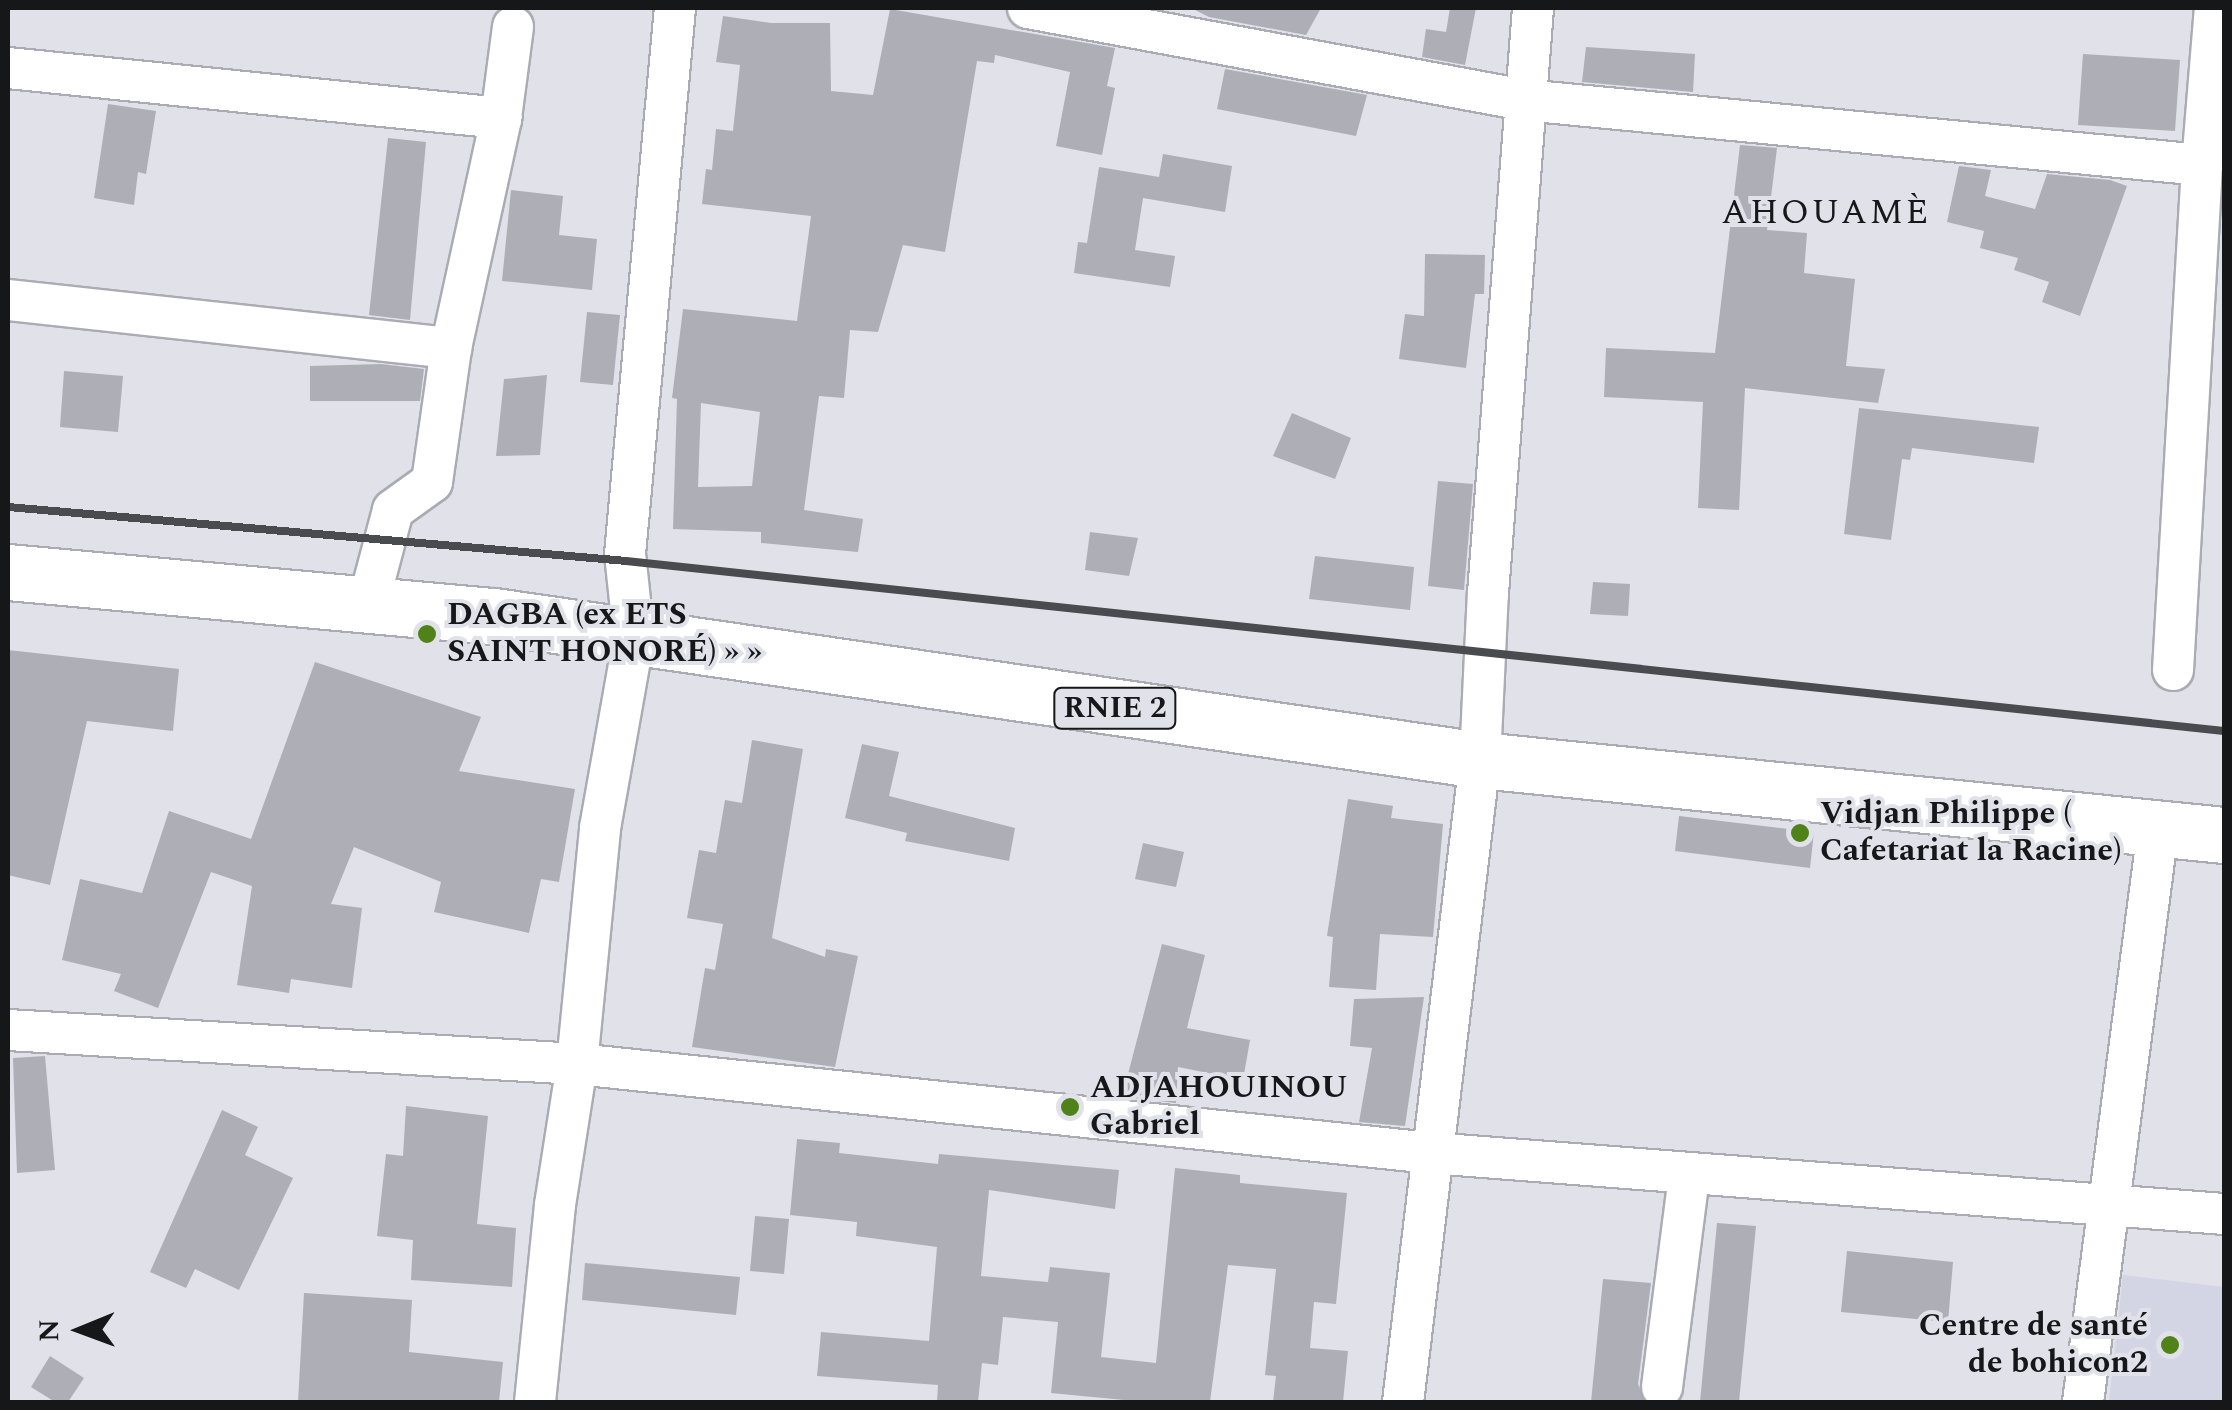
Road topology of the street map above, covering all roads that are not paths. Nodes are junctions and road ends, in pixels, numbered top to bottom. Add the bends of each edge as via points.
1 (675, 8) edge
2 (1028, 8) edge
3 (1533, 8) edge
4 (2216, 8) edge
5 (513, 27) dead end
6 (8, 68) edge
7 (1524, 100) junction
8 (502, 118) junction
9 (2202, 165) junction
10 (8, 300) edge
11 (451, 348) junction
12 (8, 572) edge
13 (368, 608) junction
14 (634, 638) junction
15 (2172, 670) dead end
16 (1480, 760) junction
17 (2158, 830) junction
18 (2224, 835) edge
19 (8, 1030) edge
20 (577, 1064) junction
21 (1431, 1153) junction
22 (1690, 1176) junction
23 (2110, 1205) junction
24 (2224, 1214) edge
25 (1662, 1387) dead end
26 (535, 1402) edge
27 (1403, 1402) edge
28 (2083, 1402) edge

1 - 14 street via 625,554
2 - 7 street
3 - 7 street
4 - 9 street
5 - 8 street
6 - 8 street
7 - 9 street
7 - 16 street
8 - 11 street
9 - 15 street
10 - 11 street
11 - 13 street via 432,482 392,510
12 - 13 highway, RNIE 2
13 - 14 highway, RNIE 2 via 494,616
14 - 16 highway, RNIE 2
14 - 20 street via 600,828
16 - 17 highway, RNIE 2
16 - 21 street
17 - 18 highway, RNIE 2
17 - 23 street
19 - 20 street
20 - 21 street
20 - 26 street
21 - 22 street
21 - 27 street
22 - 23 street
22 - 25 street
23 - 24 street
23 - 28 street

